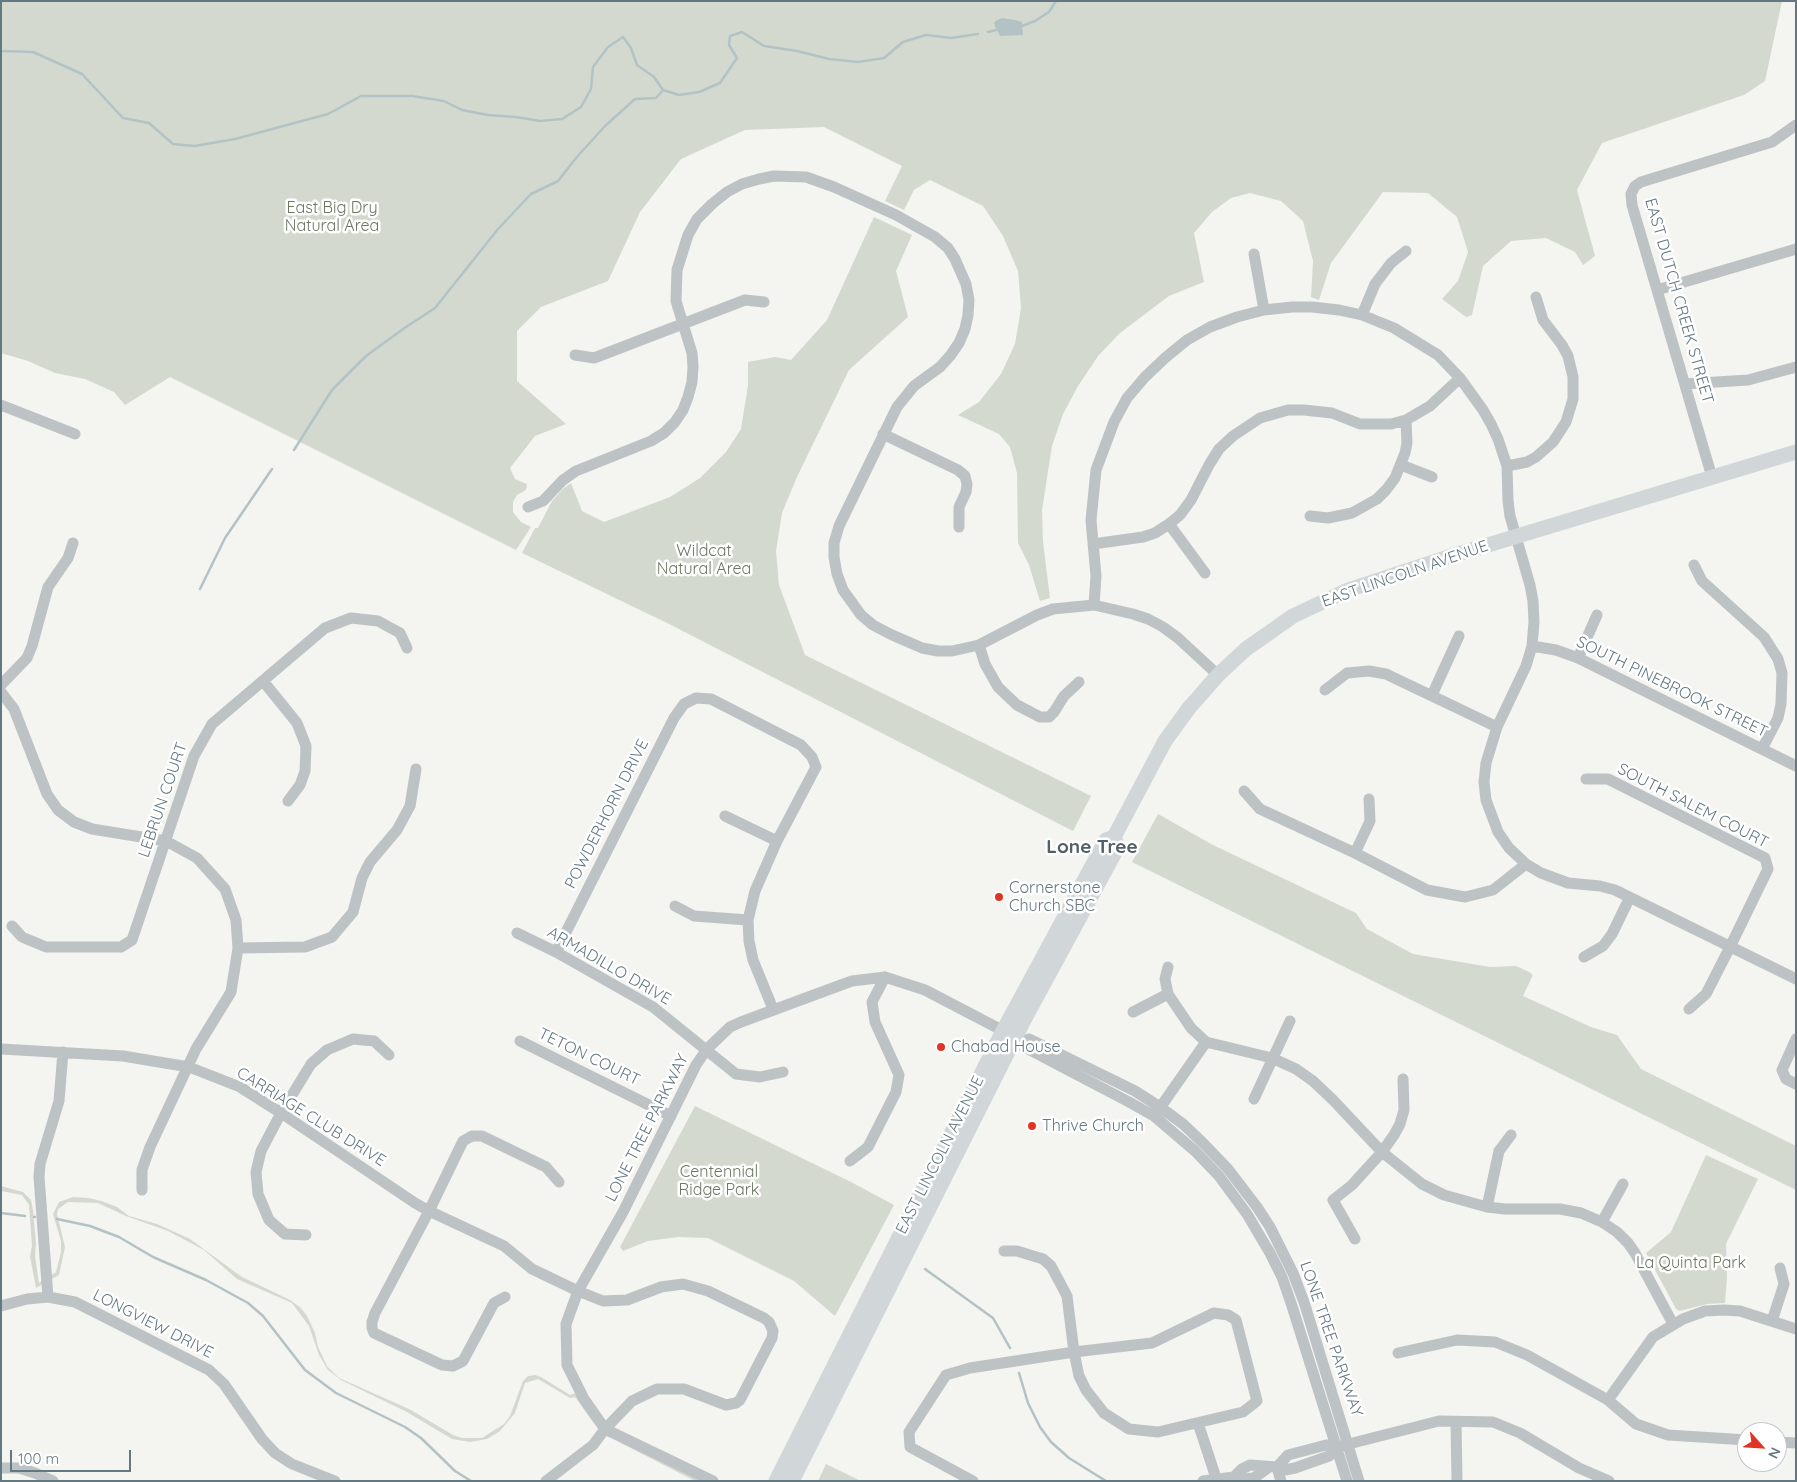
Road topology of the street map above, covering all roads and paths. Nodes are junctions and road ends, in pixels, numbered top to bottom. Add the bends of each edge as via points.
1 (1796, 125) edge
2 (1796, 249) edge
3 (1406, 251) dead end
4 (1254, 254) dead end
5 (1657, 290) junction
6 (1536, 298) dead end
7 (764, 302) dead end
8 (1264, 310) junction
9 (1362, 315) junction
10 (682, 324) junction
11 (575, 355) dead end
12 (1796, 367) edge
13 (1460, 378) junction
14 (1685, 384) junction
15 (1, 404) edge
16 (1406, 420) junction
17 (75, 434) dead end
18 (883, 434) junction
19 (1796, 452) edge
20 (1401, 465) junction
21 (1506, 466) junction
22 (1432, 477) dead end
23 (1712, 477) junction
24 (528, 507) dead end
25 (1310, 516) dead end
26 (1169, 524) junction
27 (958, 528) dead end
28 (1515, 537) junction
29 (74, 542) dead end
30 (1093, 544) junction
31 (1694, 565) dead end
32 (1205, 573) dead end
33 (1094, 605) junction
34 (1597, 615) dead end
35 (1459, 636) dead end
36 (978, 644) junction
37 (1532, 646) junction
38 (407, 648) dead end
39 (1578, 658) junction
40 (1218, 675) junction
41 (263, 681) junction
42 (1079, 682) dead end
43 (1, 684) edge
44 (1325, 690) dead end
45 (1, 692) edge
46 (1432, 695) junction
47 (1497, 727) junction
48 (1762, 749) junction
49 (1796, 766) edge
50 (416, 770) dead end
51 (1586, 778) dead end
52 (1244, 791) dead end
53 (1369, 799) dead end
54 (288, 801) dead end
55 (725, 816) dead end
56 (166, 841) junction
57 (777, 841) junction
58 (1355, 853) junction
59 (1526, 864) junction
60 (1629, 899) junction
61 (675, 906) dead end
62 (748, 920) junction
63 (12, 926) dead end
64 (517, 933) dead end
65 (1730, 947) junction
66 (238, 948) junction
67 (556, 952) junction
68 (1584, 958) dead end
69 (1168, 967) dead end
70 (885, 977) junction
71 (1796, 979) edge
72 (1168, 994) junction
73 (773, 1009) junction
74 (1689, 1009) dead end
75 (1133, 1012) dead end
76 (1290, 1021) dead end
77 (1014, 1036) junction
78 (1796, 1039) edge
79 (520, 1041) dead end
80 (1206, 1042) junction
81 (1, 1049) edge
82 (707, 1049) junction
83 (63, 1052) junction
84 (389, 1055) dead end
85 (1272, 1058) junction
86 (189, 1066) junction
87 (783, 1072) dead end
88 (1402, 1079) dead end
89 (1796, 1084) edge
90 (1254, 1099) dead end
91 (1157, 1112) junction
92 (281, 1113) junction
93 (671, 1116) junction
94 (1511, 1135) dead end
95 (1382, 1152) junction
96 (850, 1161) dead end
97 (559, 1182) dead end
98 (1623, 1184) dead end
99 (142, 1190) dead end
100 (1487, 1207) junction
101 (429, 1211) junction
102 (1602, 1222) junction
103 (306, 1235) dead end
104 (1355, 1239) dead end
105 (1004, 1251) dead end
106 (1780, 1268) dead end
107 (578, 1291) junction
108 (48, 1297) junction
109 (505, 1297) dead end
110 (1, 1306) edge
111 (1772, 1321) junction
112 (1673, 1324) junction
113 (1796, 1329) edge
114 (1074, 1352) junction
115 (1398, 1353) dead end
116 (1608, 1400) junction
117 (1456, 1422) junction
118 (1198, 1423) junction
119 (605, 1428) junction
120 (1737, 1439) edge
121 (1348, 1444) junction
122 (1336, 1447) junction
123 (1273, 1467) junction
124 (1, 1468) edge
125 (1216, 1478) junction
126 (52, 1480) edge
127 (335, 1481) edge
128 (546, 1481) edge
129 (713, 1481) edge
130 (776, 1481) edge
131 (792, 1481) edge
132 (973, 1481) edge
133 (1203, 1481) edge
134 (1281, 1481) edge
135 (1346, 1481) edge
136 (1359, 1481) edge
137 (1457, 1481) edge
138 (1609, 1481) edge

1 - 5 street, EAST DUTCH CREEK STREET via 1772,142 1635,186 1631,194 1632,205
2 - 5 street
3 - 9 street via 1391,263 1375,284
4 - 8 street
5 - 14 street, EAST DUTCH CREEK STREET
6 - 21 street via 1544,320 1568,356 1573,377 1573,399 1566,422 1553,442 1527,462
7 - 10 street via 745,300
8 - 9 street via 1312,307
8 - 30 street via 1210,327 1187,340 1145,377 1127,398 1096,470 1091,520
9 - 13 street via 1412,338 1438,355
10 - 11 street via 594,358
10 - 18 street via 676,286 681,252 688,235 697,219 712,204 742,184 774,176 806,177 919,227 948,248 955,259 966,284 968,315 962,336 950,356 904,396
10 - 24 street via 692,353 692,382 675,422 651,441 576,471 543,501
12 - 14 street via 1748,380
13 - 16 street via 1430,406
13 - 21 street via 1491,424
14 - 23 street, EAST DUTCH CREEK STREET
15 - 17 street
16 - 20 street via 1407,443
16 - 26 street via 1368,424 1304,410 1288,410 1260,418 1219,449 1192,500
18 - 27 street via 965,476 966,492 960,507
18 - 36 street via 834,542 837,574 843,590 860,615 873,625 922,648 952,651
19 - 23 main road, EAST LINCOLN AVENUE
20 - 22 street
20 - 25 street via 1386,490 1364,508 1338,517
21 - 28 street
23 - 28 main road, EAST LINCOLN AVENUE
26 - 30 street via 1143,537
26 - 32 street
28 - 37 street via 1533,601
28 - 40 main road, EAST LINCOLN AVENUE via 1388,576 1312,606 1264,635
29 - 43 street via 68,558 48,586 27,658
30 - 33 street
31 - 48 street via 1702,581 1764,636 1778,659 1782,673 1781,704 1778,718
33 - 36 street via 1045,612
33 - 40 street via 1133,614 1163,627
34 - 39 street
35 - 46 street
36 - 42 street via 998,687 1017,705 1040,716 1049,717
37 - 39 street, SOUTH PINEBROOK STREET
37 - 47 street
38 - 41 street, LEBRUN COURT via 400,633 378,621 351,618 325,628
39 - 48 street, SOUTH PINEBROOK STREET
40 - 77 main road, EAST LINCOLN AVENUE via 1188,708 1166,740 1114,837 1118,847
41 - 54 street via 297,723 306,746 305,771 300,785
41 - 56 street, LEBRUN COURT via 208,730 194,756
44 - 46 street via 1347,674 1369,671 1386,674
45 - 56 street via 14,709 47,794 58,810 74,822 92,829
46 - 47 street
47 - 59 street via 1486,763 1486,800 1498,832
48 - 49 street, SOUTH PINEBROOK STREET
50 - 66 street via 410,806 397,830 370,862 353,912 332,937 305,947
51 - 65 street, SOUTH SALEM COURT via 1608,779 1765,858 1768,869
52 - 58 street via 1260,809
53 - 58 street via 1370,821
55 - 57 street
56 - 63 street, LEBRUN COURT via 132,940 121,947 46,947 22,937
56 - 66 street via 197,858 225,889 236,920
57 - 62 street via 755,891
57 - 67 street, POWDERHORN DRIVE via 816,767 812,756 801,745 711,699 696,698 684,704
58 - 59 street via 1427,890 1466,897 1493,890
59 - 60 street via 1554,879 1600,886
60 - 65 street
60 - 68 street via 1603,946
61 - 62 street via 694,916
62 - 73 street via 753,960
64 - 67 street, ARMADILLO DRIVE
65 - 71 street
65 - 74 street, SOUTH SALEM COURT via 1706,994
66 - 86 street via 231,992
67 - 82 street, ARMADILLO DRIVE via 653,1007
69 - 72 street via 1165,979
70 - 73 street, LONE TREE PARKWAY via 852,981
70 - 77 street, LONE TREE PARKWAY via 925,990
70 - 96 street via 872,1002 875,1022 899,1075 896,1092 868,1147
72 - 75 street
72 - 80 street via 1191,1028
73 - 82 street, LONE TREE PARKWAY via 730,1027
76 - 85 street
77 - 91 street, LONE TREE PARKWAY via 1029,1038 1135,1091
77 - 130 main road, EAST LINCOLN AVENUE
77 - 131 main road, EAST LINCOLN AVENUE
78 - 89 street via 1782,1070 1786,1079
79 - 93 street, TETON COURT
80 - 85 street
80 - 91 street
81 - 83 street, CARRIAGE CLUB DRIVE
82 - 87 street, ARMADILLO DRIVE via 736,1074 760,1077
82 - 93 street, LONE TREE PARKWAY
83 - 86 street, CARRIAGE CLUB DRIVE via 123,1056
83 - 108 street via 60,1101 40,1164
84 - 92 street via 374,1041 353,1039 327,1050 311,1064
85 - 90 street
85 - 95 street via 1313,1081
86 - 92 street, CARRIAGE CLUB DRIVE via 240,1087
86 - 99 street via 150,1147 142,1170
88 - 95 street via 1404,1110 1400,1124
91 - 121 street, LONE TREE PARKWAY via 1203,1143 1228,1169 1270,1227 1304,1302
91 - 122 street, LONE TREE PARKWAY via 1219,1176 1263,1240 1282,1277
92 - 101 street, CARRIAGE CLUB DRIVE
92 - 103 street via 261,1151 256,1172 258,1194 269,1220 285,1234
93 - 107 street, LONE TREE PARKWAY via 623,1212
94 - 100 street via 1499,1151
95 - 100 street via 1422,1184 1444,1195
95 - 104 street via 1352,1185 1333,1200
97 - 101 street via 546,1167 482,1136 472,1136 463,1141
98 - 102 street
100 - 102 street via 1560,1208
101 - 107 street, CARRIAGE CLUB DRIVE via 504,1246 532,1269
101 - 109 street via 375,1313 372,1322 374,1332 442,1365 453,1366 463,1361 494,1303
102 - 112 street via 1617,1232 1635,1253
105 - 114 street via 1035,1256 1051,1266 1067,1296
106 - 111 street via 1784,1284
107 - 119 street, LONE TREE PARKWAY via 566,1324 567,1365 584,1399
107 - 119 street, CARRIAGE CLUB DRIVE via 603,1301 627,1300 661,1287 683,1284 708,1291 764,1318 772,1326 772,1338 736,1403 726,1404 684,1389 657,1389 632,1400
108 - 110 street, LONGVIEW DRIVE
108 - 127 street, LONGVIEW DRIVE via 75,1302 209,1370 224,1384 275,1453 292,1464
111 - 112 street via 1740,1311 1724,1310 1705,1311
111 - 113 street
112 - 116 street via 1653,1337
114 - 118 street via 1086,1390 1104,1413 1129,1429 1158,1432
114 - 118 street via 1152,1343 1214,1313 1228,1315 1236,1320 1257,1401 1243,1412
114 - 132 street via 970,1368 946,1375 908,1432 910,1447
115 - 116 street via 1457,1340 1495,1342 1527,1355
116 - 120 street via 1636,1424 1668,1435
117 - 121 street via 1439,1421
117 - 137 street
117 - 138 street via 1493,1422
118 - 125 street
119 - 128 street via 592,1445
119 - 129 street, LONE TREE PARKWAY
121 - 122 street
121 - 136 street, LONE TREE PARKWAY
122 - 123 street via 1326,1445 1288,1455
122 - 135 street, LONE TREE PARKWAY
123 - 125 street via 1250,1465 1234,1477
123 - 134 street
124 - 126 street via 19,1468
125 - 133 street

